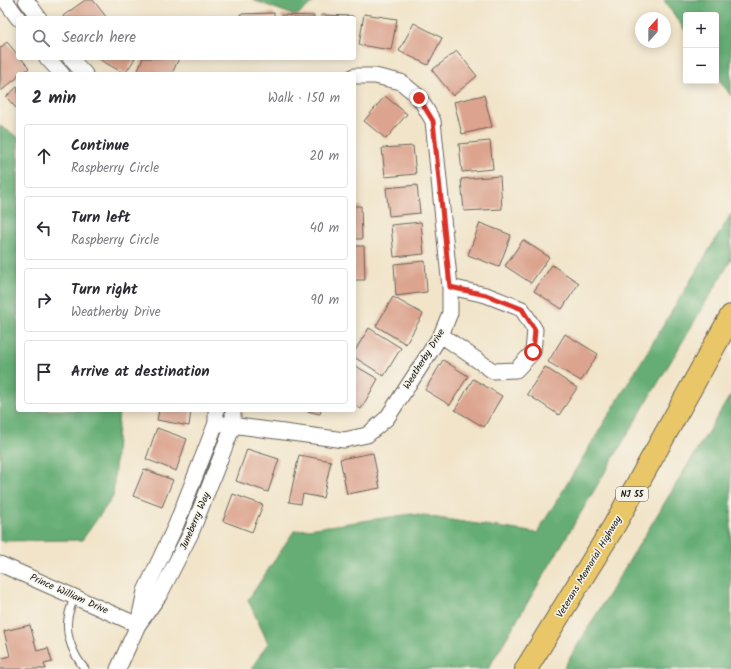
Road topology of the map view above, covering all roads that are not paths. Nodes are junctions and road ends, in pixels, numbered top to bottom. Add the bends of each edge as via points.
1 (5, 0) edge
2 (26, 0) edge
3 (17, 16) edge
4 (33, 16) edge
5 (49, 60) edge
6 (72, 60) edge
7 (60, 72) edge
8 (83, 72) edge
9 (356, 76) edge
10 (450, 287) junction
11 (731, 316) edge
12 (441, 335) junction
13 (233, 412) edge
14 (216, 416) edge
15 (233, 426) junction
16 (176, 525) junction
17 (192, 533) junction
18 (0, 564) edge
19 (74, 597) junction
20 (138, 625) junction
21 (85, 669) edge
22 (118, 669) edge
23 (526, 669) edge

1 - 3 street
2 - 4 street
5 - 7 street
6 - 8 street
9 - 10 street, Weatherby Drive via 375,76 401,82 419,98 433,121
10 - 12 street, Weatherby Drive via 450,313
10 - 12 street via 486,295 522,309 535,330 533,352 516,370 493,371
11 - 23 highway, Veterans Memorial Highway / NJ 55 via 614,526
12 - 15 street, Weatherby Drive via 387,418 367,435 344,440
13 - 15 street, Juneberry Way
14 - 15 street, Weatherby Drive
14 - 16 street, Juneberry Way
15 - 17 street, Juneberry Way
16 - 17 street
16 - 20 street, Juneberry Way via 145,591
17 - 20 street, Juneberry Way via 160,594
18 - 19 street, Prince William Drive
19 - 20 street, Prince William Drive
19 - 21 lane via 68,619 68,635 80,664
20 - 22 street, Juneberry Way

